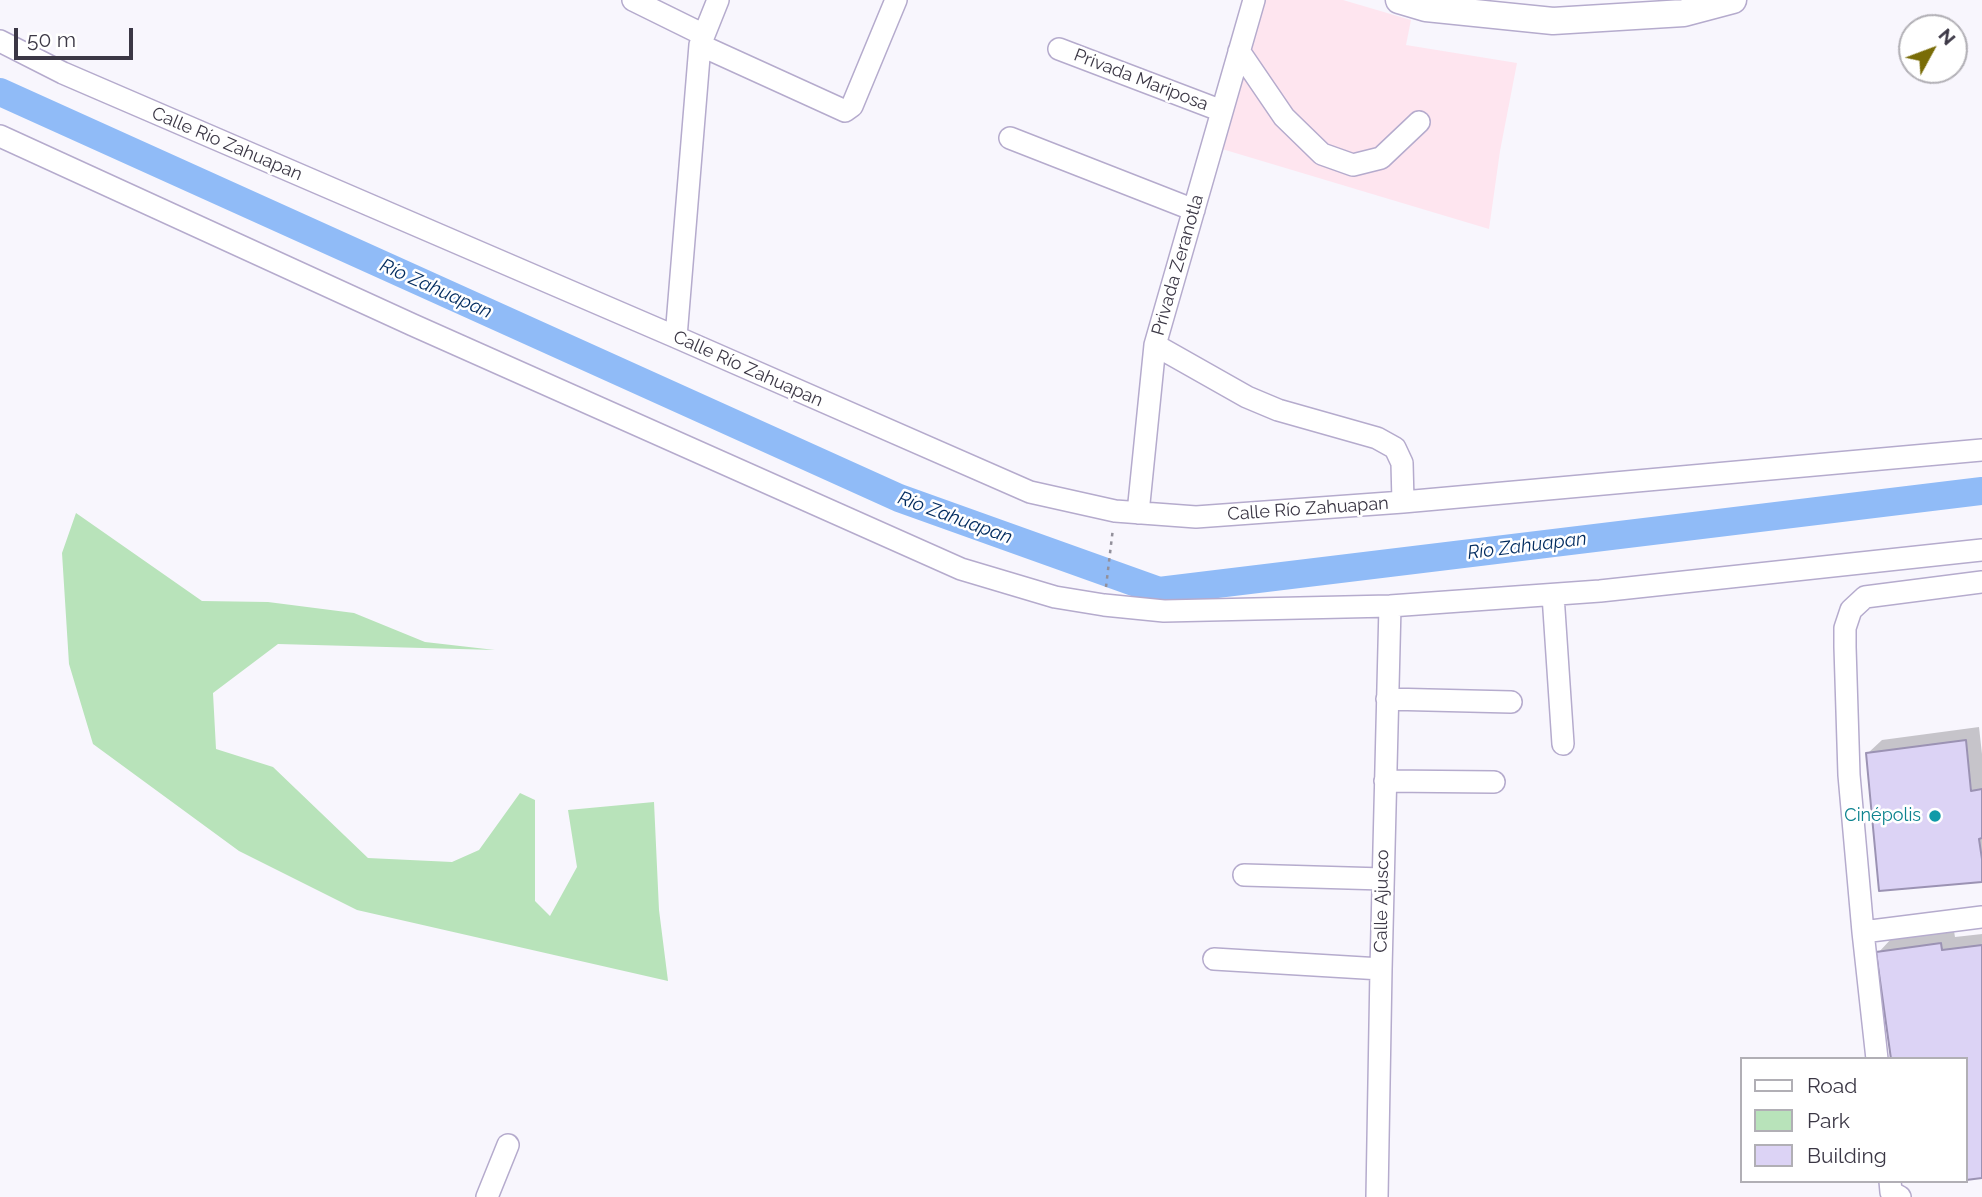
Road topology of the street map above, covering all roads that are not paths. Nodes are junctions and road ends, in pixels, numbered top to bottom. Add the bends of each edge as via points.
1 (633, 0) edge
2 (718, 0) edge
3 (896, 0) edge
4 (1254, 0) edge
5 (1399, 0) edge
6 (1733, 0) edge
7 (1426, 4) edge
8 (702, 40) junction
9 (0, 41) edge
10 (1059, 49) dead end
11 (1239, 51) junction
12 (1222, 111) junction
13 (1419, 122) dead end
14 (0, 136) edge
15 (1010, 138) dead end
16 (1194, 210) junction
17 (676, 337) junction
18 (1155, 345) junction
19 (1982, 450) edge
20 (1403, 502) junction
21 (1138, 513) junction
22 (1982, 550) edge
23 (1982, 582) edge
24 (1553, 595) junction
25 (1390, 606) junction
26 (1388, 699) junction
27 (1511, 702) dead end
28 (1563, 744) dead end
29 (1385, 781) junction
30 (1494, 782) dead end
31 (1244, 875) dead end
32 (1383, 879) junction
33 (1982, 917) edge
34 (1863, 932) junction
35 (1214, 959) dead end
36 (1381, 969) junction
37 (1877, 1057) edge
38 (508, 1145) dead end
39 (1890, 1183) edge
40 (487, 1197) edge
41 (1377, 1197) edge
42 (1900, 1197) edge

1 - 8 street
2 - 8 street
3 - 8 street via 852,106 845,111
4 - 11 street, Privada Zeranotla
5 - 7 main road
6 - 7 main road via 1684,13 1553,21
8 - 17 street
9 - 17 street, Calle Río Zahuapan via 63,74
10 - 12 street, Privada Mariposa
11 - 12 street, Privada Zeranotla
11 - 13 street via 1284,117 1322,154 1353,165 1381,158
12 - 16 street, Privada Zeranotla
14 - 25 street via 961,569 1055,597 1164,611
15 - 16 street
16 - 18 street, Privada Zeranotla
17 - 21 street, Calle Río Zahuapan via 1030,492
18 - 20 street, Privada Zeranotla via 1258,402 1377,438 1395,448 1402,463
18 - 21 street
19 - 20 street, Calle Río Zahuapan
20 - 21 street, Calle Río Zahuapan via 1196,517
22 - 24 street
23 - 34 street via 1866,597 1851,610 1845,647 1849,775
24 - 25 street
24 - 28 street
25 - 26 street, Calle Ajusco
26 - 27 street
26 - 29 street, Calle Ajusco
29 - 30 street
29 - 32 street, Calle Ajusco
31 - 32 street
32 - 36 street, Calle Ajusco
33 - 34 street
34 - 37 street
35 - 36 street
36 - 41 street, Calle Ajusco
38 - 40 street
39 - 42 street via 1891,1192

